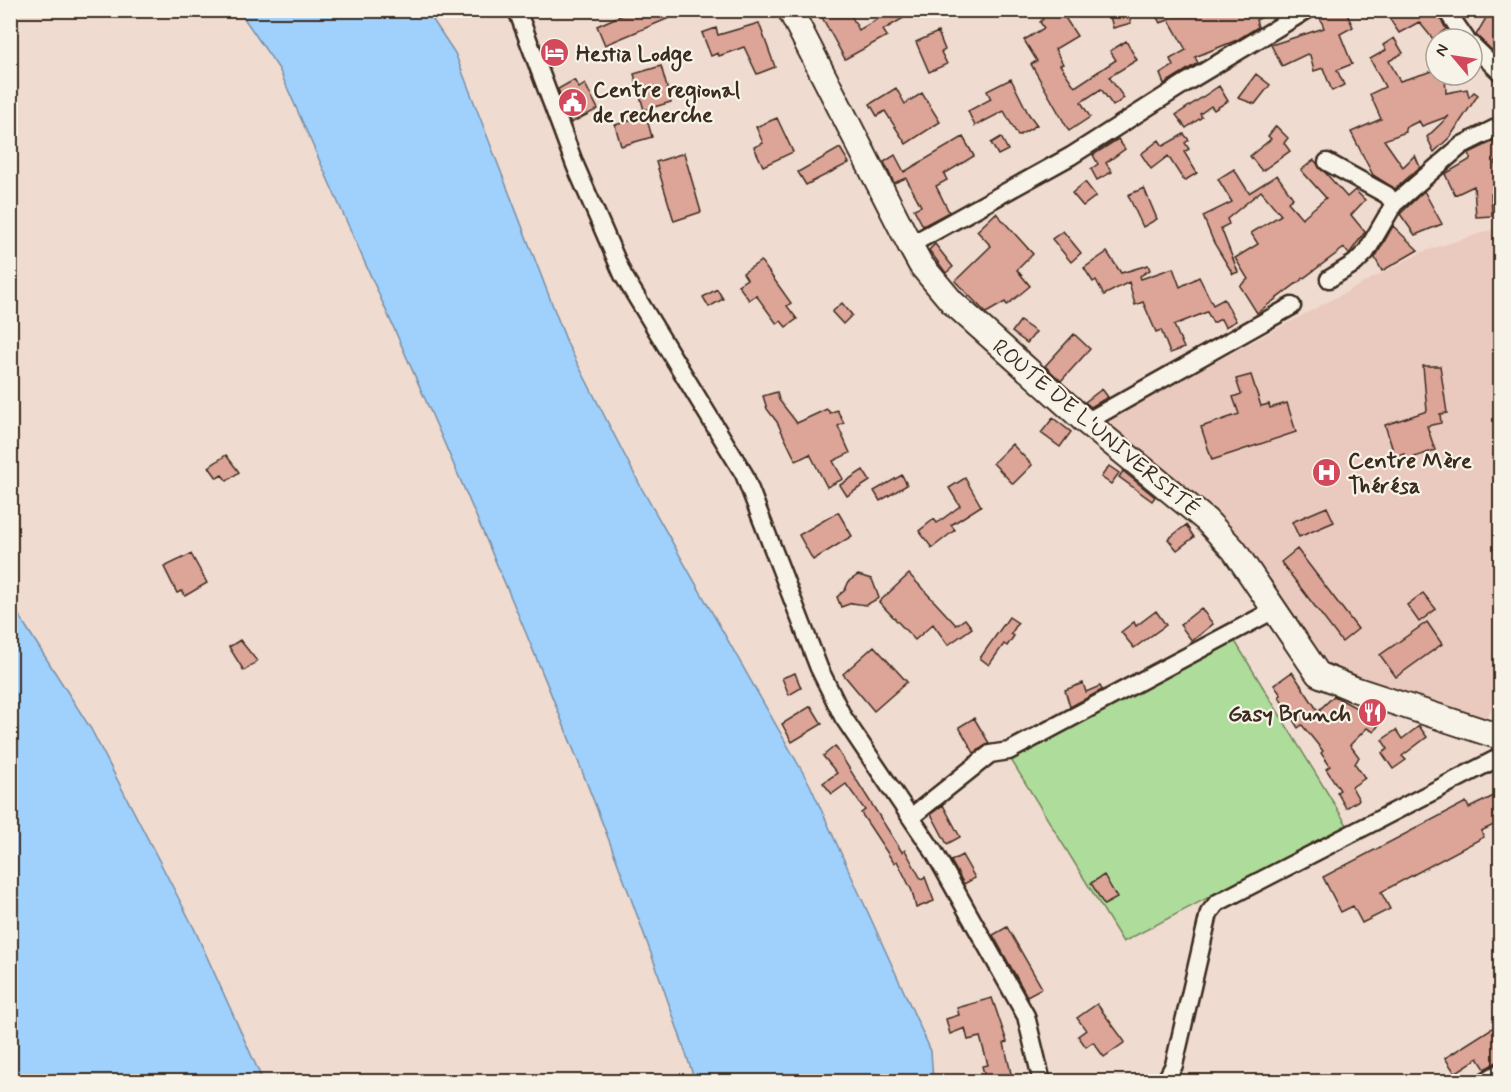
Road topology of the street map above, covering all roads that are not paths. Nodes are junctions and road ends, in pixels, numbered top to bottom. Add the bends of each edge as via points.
1 (517, 10) edge
2 (790, 10) edge
3 (1307, 10) edge
4 (1446, 10) edge
5 (1458, 27) edge
6 (1484, 57) edge
7 (1500, 72) edge
8 (1500, 126) edge
9 (1327, 162) dead end
10 (1394, 204) junction
11 (910, 245) junction
12 (1329, 279) dead end
13 (1292, 306) dead end
14 (1086, 422) junction
15 (1274, 610) junction
16 (1500, 737) edge
17 (1500, 757) edge
18 (911, 817) junction
19 (1500, 1072) edge
20 (1041, 1082) edge
21 (1165, 1082) edge
22 (1484, 1082) edge

1 - 18 street via 574,165 622,275 744,474 819,668 843,717
2 - 11 street, ROUTE DE L'UNIVERSITÉ
3 - 11 street via 1071,156
4 - 5 street
6 - 7 street
8 - 10 street via 1462,145
9 - 10 street via 1387,195
10 - 12 street via 1366,252
11 - 14 street, ROUTE DE L'UNIVERSITÉ via 921,265 952,302
13 - 14 street
14 - 15 street, ROUTE DE L'UNIVERSITÉ via 1206,520 1234,550
15 - 16 street, ROUTE DE L'UNIVERSITÉ via 1318,674
15 - 18 street via 1009,751 990,754
17 - 21 street via 1217,903 1209,913 1174,1065
18 - 20 street via 1026,1016
19 - 22 street

